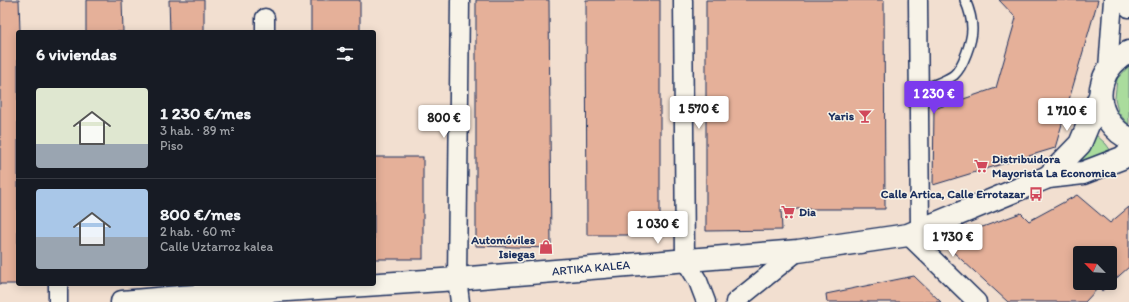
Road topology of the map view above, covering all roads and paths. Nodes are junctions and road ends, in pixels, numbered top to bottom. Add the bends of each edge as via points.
1 (460, 0) edge
2 (683, 0) edge
3 (918, 0) edge
4 (965, 0) edge
5 (1113, 0) edge
6 (1122, 0) edge
7 (1129, 8) edge
8 (1129, 52) edge
9 (1108, 69) junction
10 (918, 92) junction
11 (1100, 96) junction
12 (1129, 138) edge
13 (1129, 152) edge
14 (1048, 177) junction
15 (914, 232) junction
16 (798, 251) junction
17 (685, 260) junction
18 (457, 279) junction
19 (376, 283) edge
20 (58, 286) edge
21 (307, 286) edge
22 (264, 288) edge
23 (58, 302) edge
24 (122, 302) edge
25 (460, 302) edge
26 (706, 302) edge
27 (735, 302) edge
28 (977, 302) edge

1 - 18 street
2 - 17 street
3 - 10 street
4 - 10 lane via 969,8 972,30 962,66 954,74
5 - 9 street
6 - 7 street
8 - 9 street via 1119,56
9 - 11 street, ARTIKA KALEA via 1102,82
10 - 15 street
11 - 12 street via 1104,112 1113,127
11 - 14 street, ARTIKA KALEA via 1080,144
13 - 14 street, ARTIKA KALEA via 1122,158 1083,173
14 - 15 street, ARTIKA KALEA
15 - 16 street, ARTIKA KALEA
15 - 28 street
16 - 17 street, ARTIKA KALEA
16 - 27 street
17 - 18 street, ARTIKA KALEA
17 - 26 street via 698,281
18 - 19 street, ARTIKA KALEA
18 - 25 street
20 - 23 street
21 - 22 street, ARTIKA KALEA
22 - 24 street, ARTIKA KALEA

